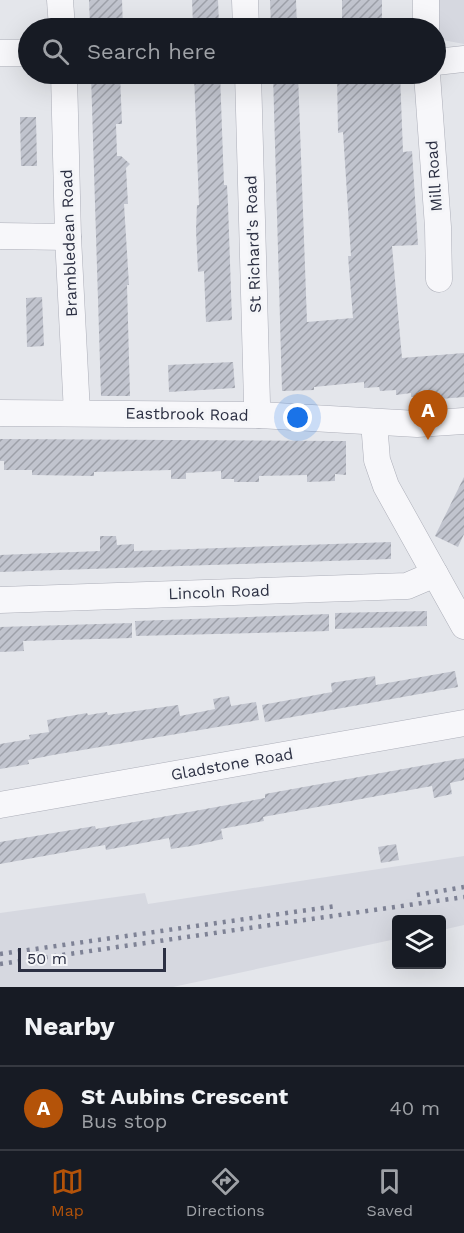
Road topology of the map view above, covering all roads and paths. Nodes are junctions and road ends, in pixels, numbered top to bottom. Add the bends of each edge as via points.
1 (60, 0) edge
2 (245, 0) edge
3 (426, 0) edge
4 (61, 18) edge
5 (246, 18) edge
6 (426, 18) edge
7 (0, 53) edge
8 (18, 53) edge
9 (464, 59) edge
10 (446, 61) edge
11 (64, 84) edge
12 (248, 84) edge
13 (429, 84) edge
14 (0, 236) edge
15 (68, 237) junction
16 (439, 279) dead end
17 (0, 413) edge
18 (77, 413) junction
19 (260, 415) junction
20 (374, 422) junction
21 (464, 422) edge
22 (435, 574) junction
23 (0, 600) edge
24 (464, 626) edge
25 (464, 723) edge
26 (0, 805) edge

1 - 4 street
2 - 5 street
3 - 6 street
7 - 8 street
9 - 10 street
11 - 15 street, Brambledean Road
12 - 19 street, St Richard's Road
13 - 16 street, Mill Road
14 - 15 street
15 - 18 street, Brambledean Road
17 - 18 street, Eastbrook Road
18 - 19 street, Eastbrook Road
19 - 20 street, Eastbrook Road
20 - 21 street, Eastbrook Road
20 - 22 street via 377,460 386,486
22 - 23 street, Lincoln Road via 407,586
22 - 24 street
25 - 26 street, Gladstone Road

